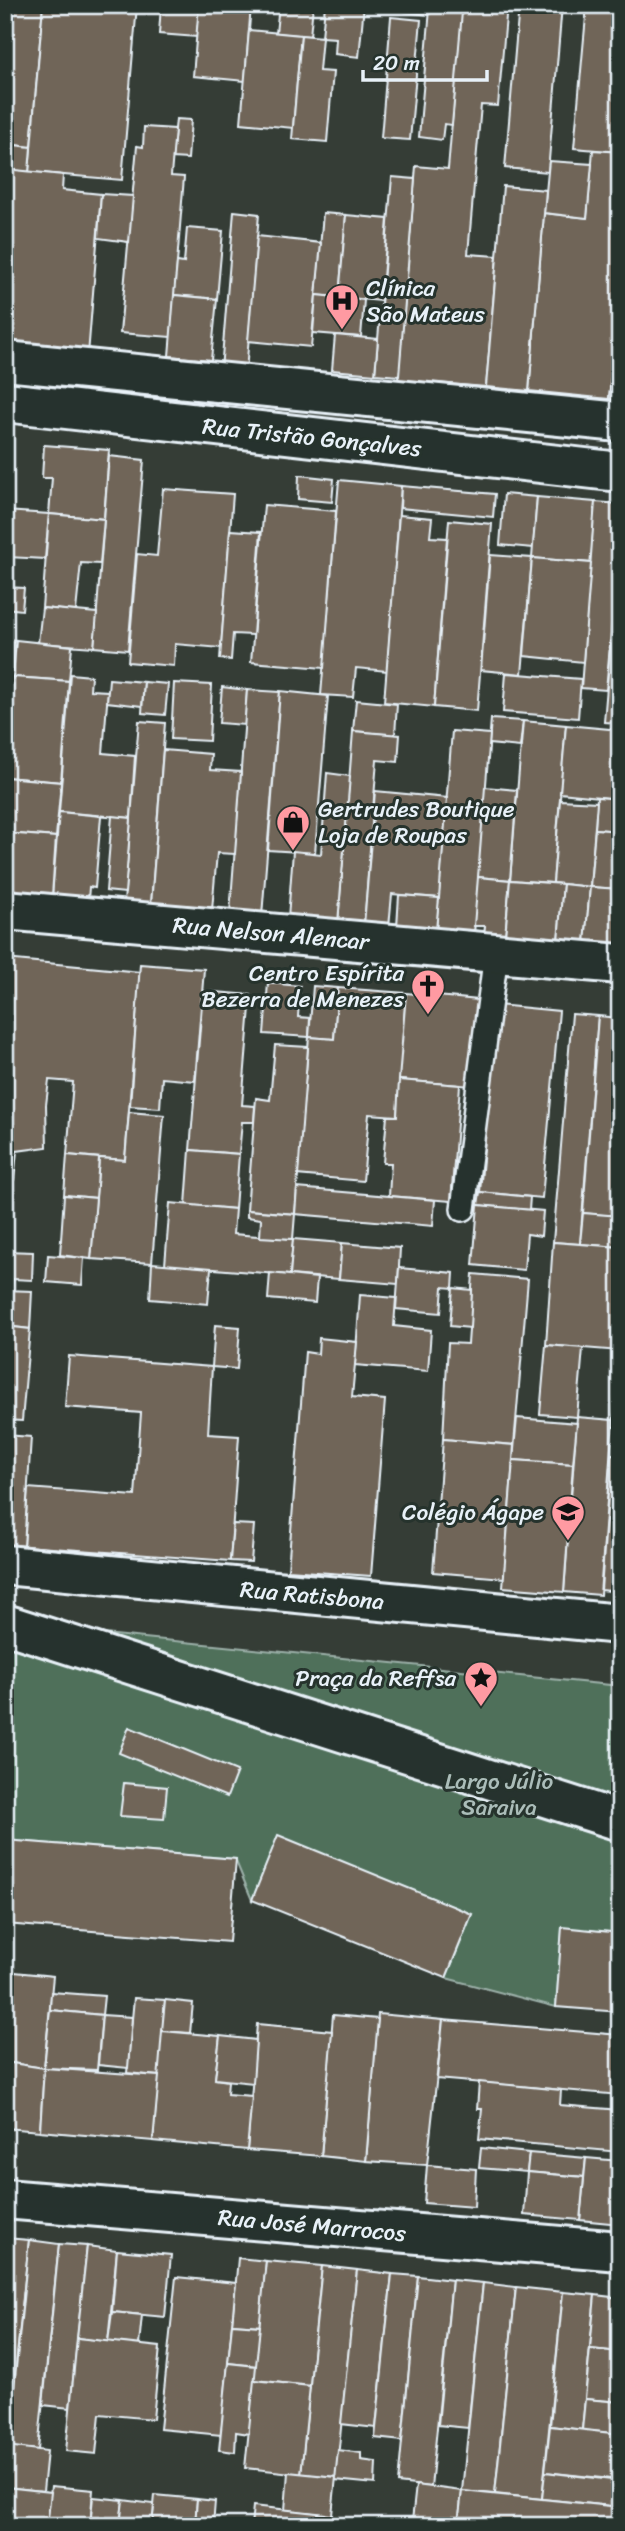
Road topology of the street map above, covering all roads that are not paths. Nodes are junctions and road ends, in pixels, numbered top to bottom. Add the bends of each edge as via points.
1 (5, 361) edge
2 (5, 402) edge
3 (620, 422) edge
4 (620, 472) edge
5 (5, 910) edge
6 (496, 953) junction
7 (620, 964) edge
8 (463, 1209) dead end
9 (5, 1565) edge
10 (5, 1624) edge
11 (620, 1624) edge
12 (620, 1821) edge
13 (5, 2199) edge
14 (620, 2251) edge

1 - 3 street, Rua Tristão Gonçalves
2 - 4 street, Rua Tristão Gonçalves
5 - 6 street, Rua Nelson Alencar
6 - 7 street, Rua Nelson Alencar
6 - 8 lane
9 - 11 street, Rua Ratisbona
10 - 12 street
13 - 14 street, Rua José Marrocos

